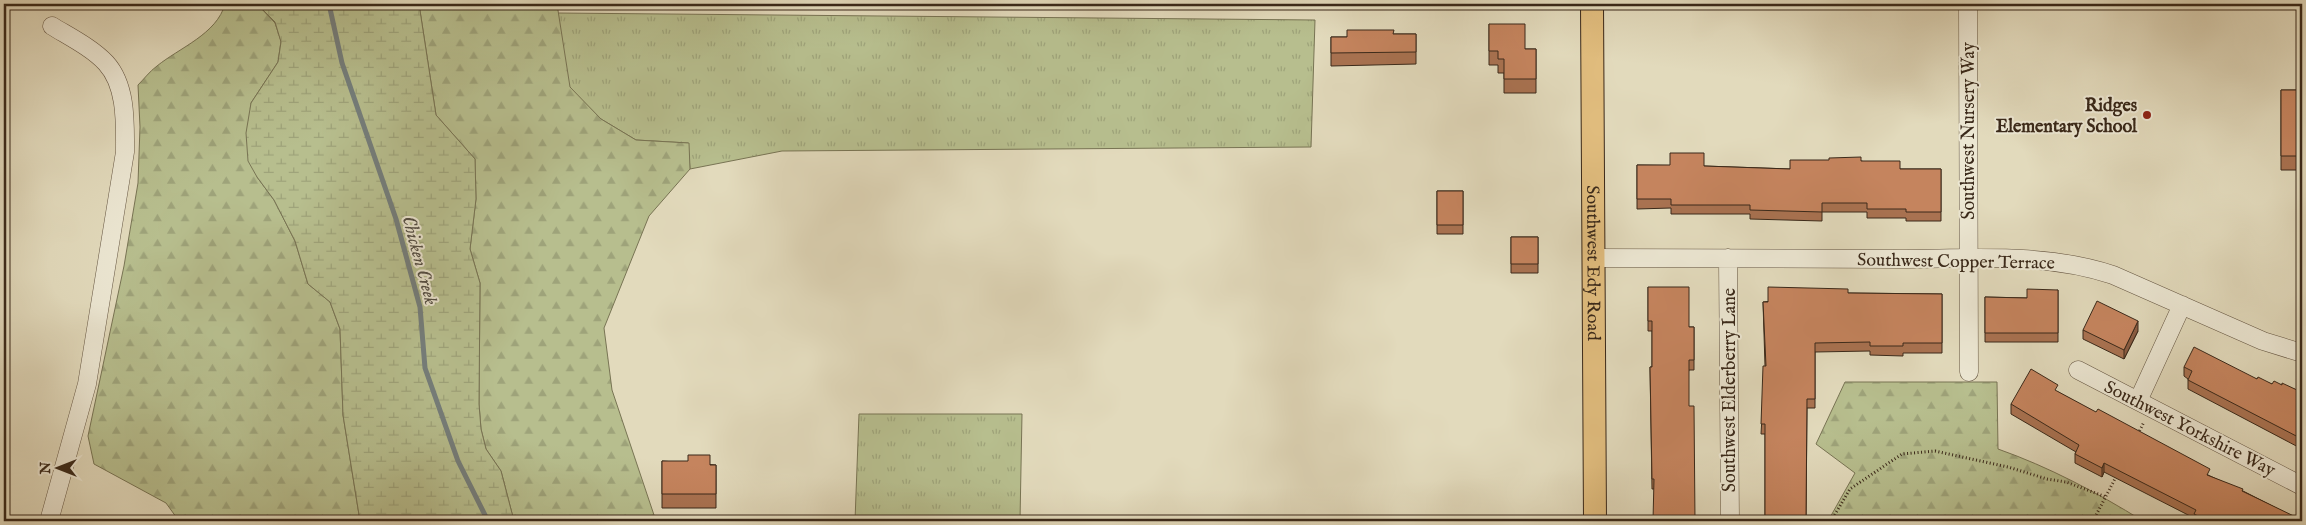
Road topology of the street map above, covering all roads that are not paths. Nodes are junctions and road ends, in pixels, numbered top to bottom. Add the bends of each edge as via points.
1 (1592, 4) edge
2 (1968, 4) edge
3 (52, 26) dead end
4 (1593, 258) junction
5 (1728, 258) junction
6 (1969, 258) junction
7 (2182, 305) junction
8 (2302, 353) edge
9 (2078, 370) dead end
10 (1969, 372) dead end
11 (2145, 405) junction
12 (2302, 486) edge
13 (49, 521) edge
14 (1595, 521) edge
15 (1730, 521) edge

1 - 4 main road, Southwest Edy Road
2 - 6 street, Southwest Nursery Way
3 - 13 street via 107,64 118,84 126,127 125,152 87,384
4 - 5 street, Southwest Copper Terrace
4 - 14 main road, Southwest Edy Road
5 - 6 street, Southwest Copper Terrace
5 - 15 street, Southwest Elderberry Lane
6 - 7 street, Southwest Copper Terrace via 2037,260 2088,266
6 - 10 street, Southwest Nursery Way
7 - 8 street, Southwest Copper Terrace via 2263,341
7 - 11 street
9 - 11 street, Southwest Yorkshire Way
11 - 12 street, Southwest Yorkshire Way

